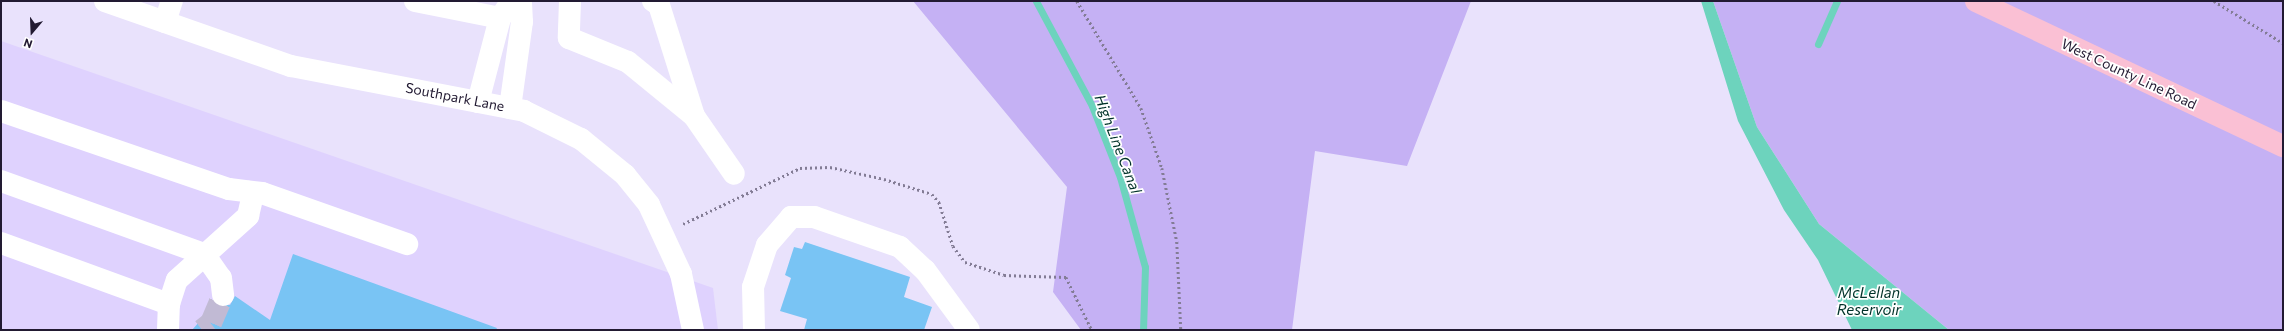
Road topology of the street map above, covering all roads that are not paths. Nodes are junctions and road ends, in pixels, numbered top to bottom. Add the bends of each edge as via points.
1 (105, 1) edge
2 (172, 1) edge
3 (415, 1) edge
4 (521, 1) edge
5 (570, 1) edge
6 (653, 1) edge
7 (1976, 1) edge
8 (506, 10) edge
9 (165, 22) junction
10 (478, 102) junction
11 (510, 108) junction
12 (1, 111) edge
13 (694, 116) junction
14 (2283, 146) edge
15 (734, 174) dead end
16 (1, 181) edge
17 (249, 192) junction
18 (1, 243) edge
19 (407, 244) dead end
20 (204, 254) junction
21 (223, 295) tunnel mouth
22 (169, 304) junction
23 (168, 330) edge
24 (693, 330) edge
25 (754, 330) edge
26 (969, 330) edge

1 - 9 street, Southpark Lane
2 - 9 street
3 - 8 street
4 - 11 street via 522,22
5 - 13 street via 569,38 628,62
6 - 13 street via 659,5
7 - 14 main road, West County Line Road
8 - 10 street
9 - 10 street, Southpark Lane via 291,66
10 - 11 street, Southpark Lane
11 - 24 street, Southpark Lane via 524,111 581,139 625,175 664,233 681,274
12 - 17 street via 229,189
13 - 15 street
16 - 20 street
17 - 19 street via 262,193
17 - 20 street via 252,198 248,216
18 - 22 street
20 - 21 street via 221,278
20 - 22 street via 177,280
22 - 23 street
25 - 26 street via 753,287 767,245 791,217 814,217 900,247 930,276

